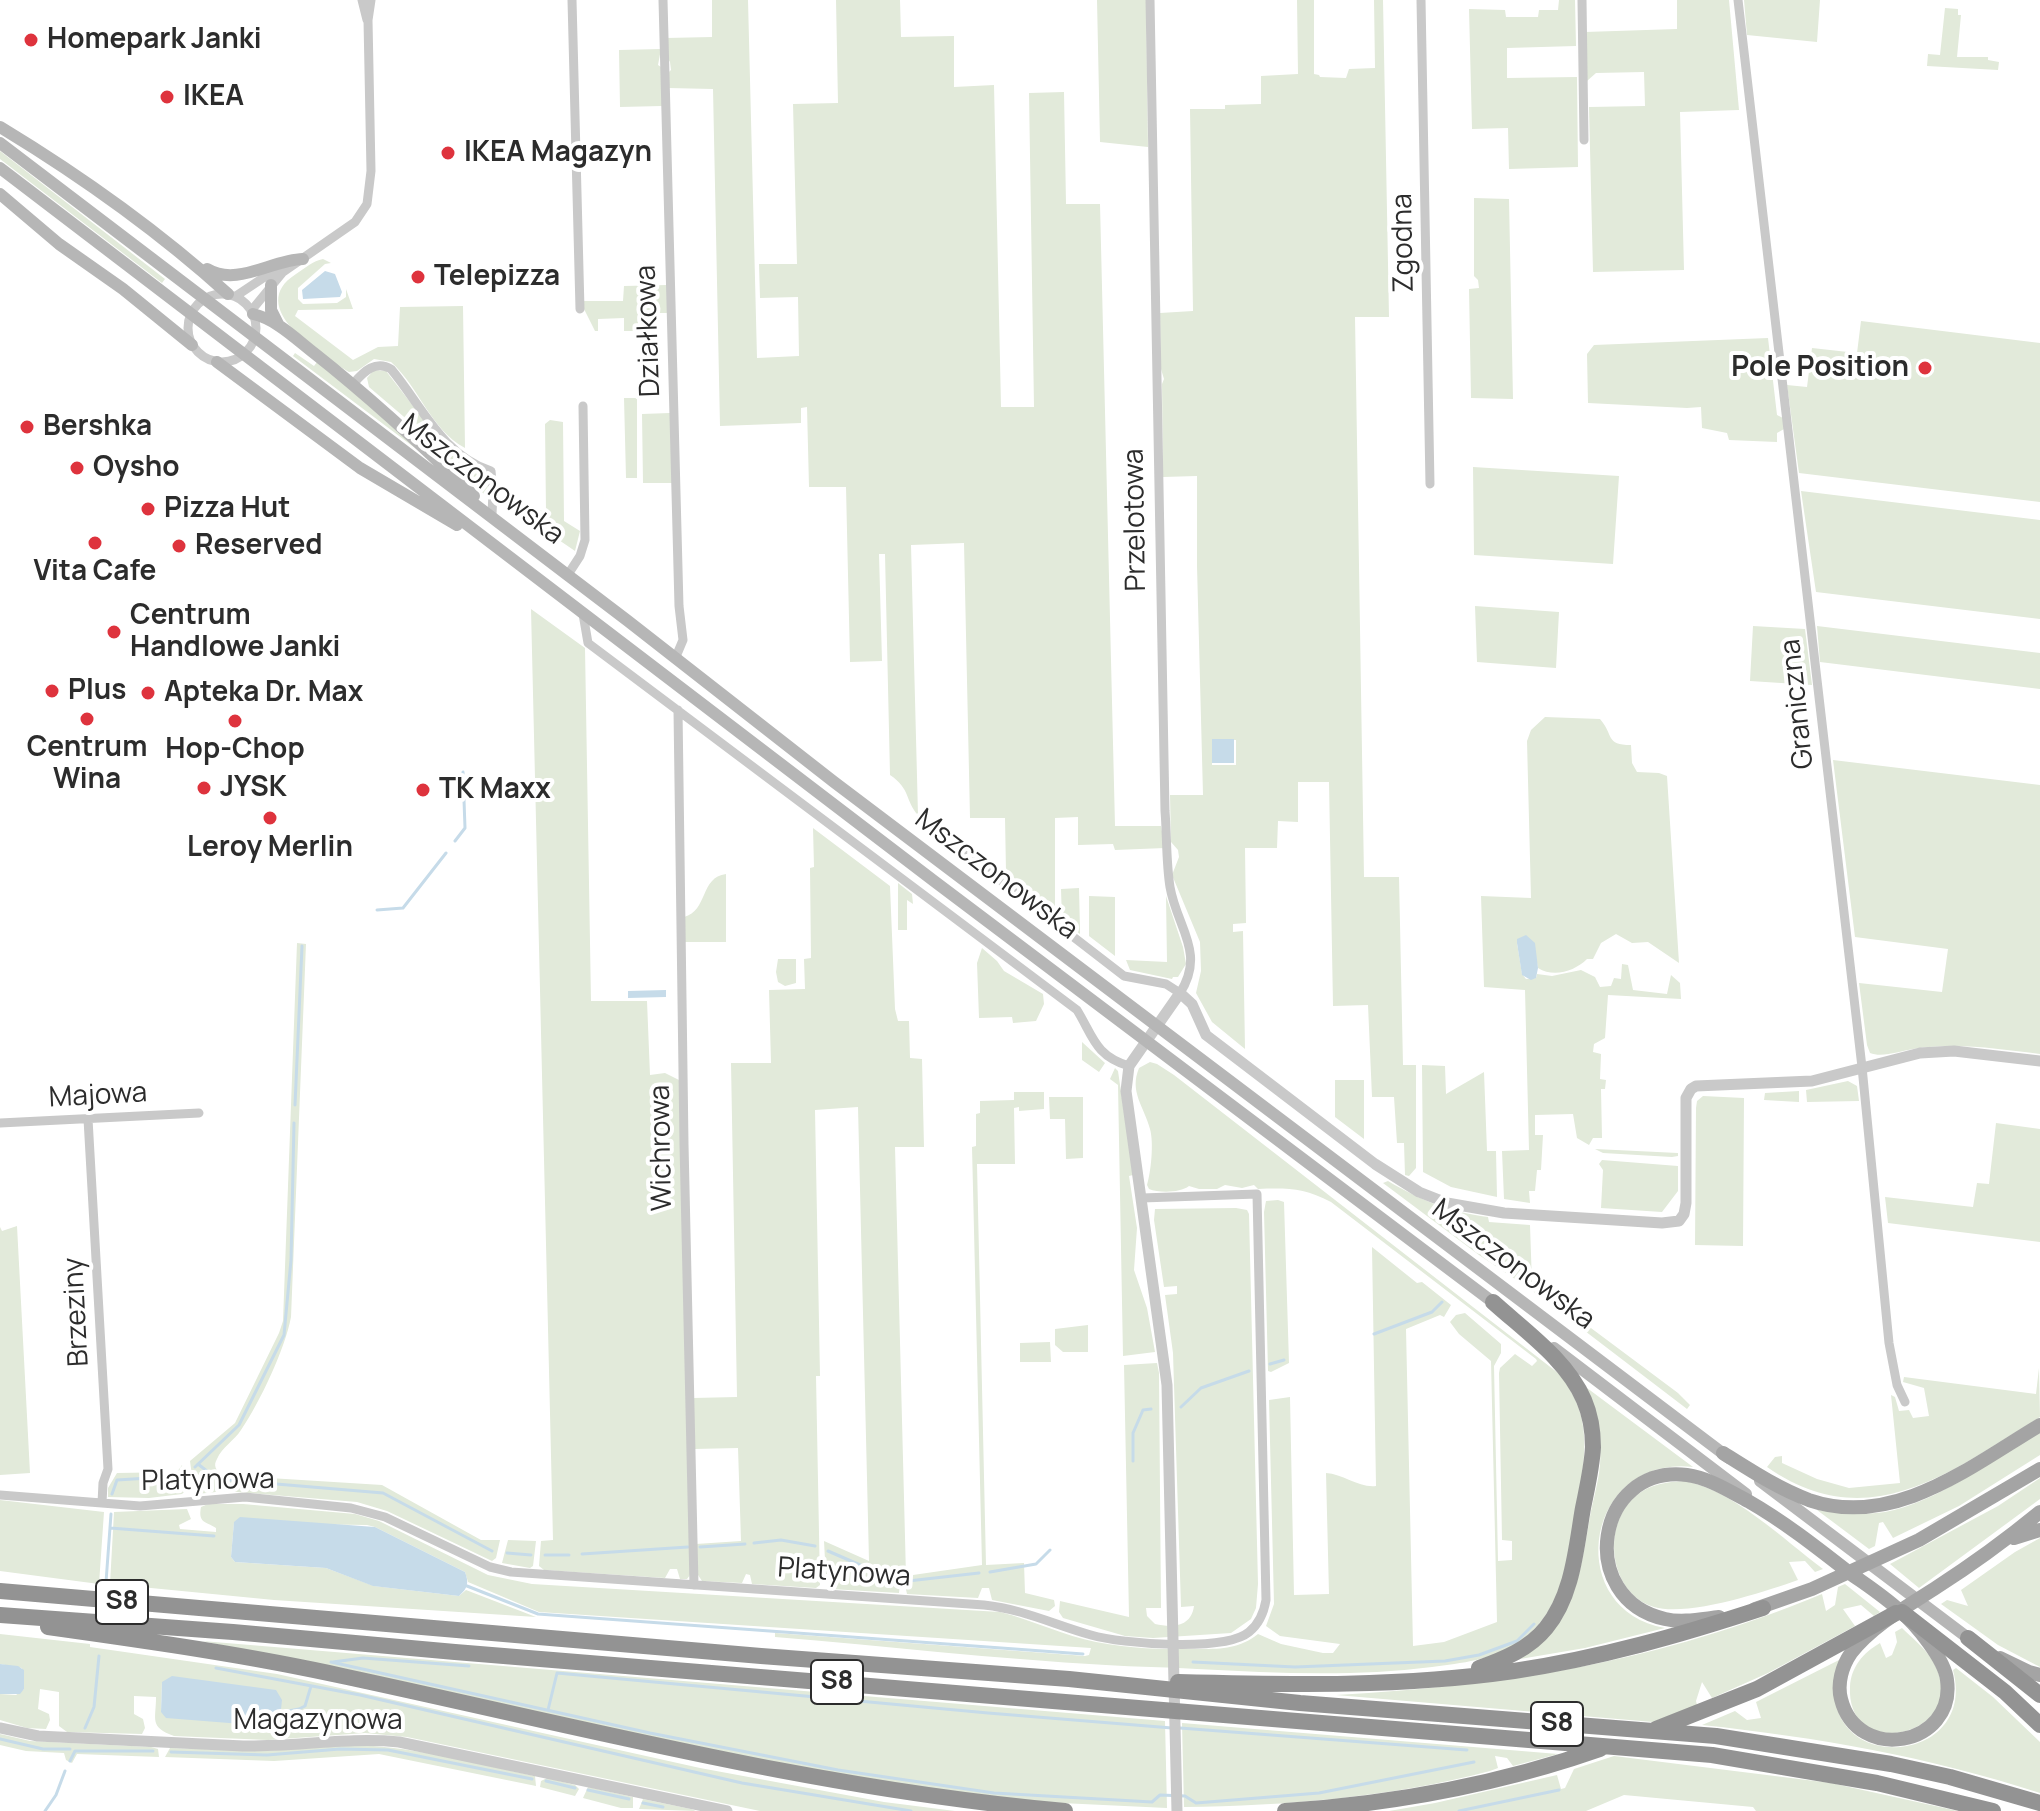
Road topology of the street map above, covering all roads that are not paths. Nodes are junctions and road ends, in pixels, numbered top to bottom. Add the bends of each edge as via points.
1 (362, 0) edge
2 (371, 0) edge
3 (572, 0) edge
4 (663, 0) edge
5 (1150, 0) edge
6 (1421, 0) edge
7 (1582, 0) edge
8 (1738, 0) edge
9 (368, 20) junction
10 (0, 127) edge
11 (1584, 140) dead end
12 (0, 143) edge
13 (0, 168) edge
14 (0, 194) edge
15 (303, 259) junction
16 (193, 263) junction
17 (283, 272) junction
18 (271, 285) junction
19 (232, 295) junction
20 (580, 309) dead end
21 (252, 312) junction
22 (280, 326) junction
23 (192, 345) junction
24 (217, 362) junction
25 (354, 383) junction
26 (583, 406) dead end
27 (1430, 484) dead end
28 (492, 514) junction
29 (511, 532) junction
30 (501, 551) junction
31 (567, 576) junction
32 (583, 614) junction
33 (675, 659) junction
34 (678, 710) junction
35 (953, 844) dead end
36 (1180, 993) junction
37 (1157, 1024) junction
38 (1146, 1040) junction
39 (2040, 1061) edge
40 (1129, 1066) junction
41 (1862, 1067) junction
42 (199, 1113) dead end
43 (88, 1119) junction
44 (0, 1123) edge
45 (1142, 1198) junction
46 (1493, 1302) junction
47 (1905, 1402) dead end
48 (2040, 1425) edge
49 (1723, 1453) junction
50 (2040, 1469) edge
51 (0, 1495) edge
52 (102, 1503) junction
53 (2040, 1512) edge
54 (1776, 1517) junction
55 (2040, 1530) edge
56 (2002, 1543) junction
57 (694, 1585) junction
58 (0, 1591) edge
59 (1763, 1608) junction
60 (1899, 1613) junction
61 (0, 1618) edge
62 (1868, 1633) junction
63 (1968, 1638) junction
64 (2040, 1675) edge
65 (1069, 1679) junction
66 (1420, 1681) junction
67 (2040, 1695) edge
68 (2040, 1725) edge
69 (0, 1728) edge
70 (2040, 1803) edge
71 (727, 1811) edge
72 (1065, 1811) edge
73 (1177, 1811) edge
74 (1285, 1811) edge
75 (1993, 1811) edge

1 - 9 street
2 - 9 street
3 - 20 street
4 - 33 street, Działkowa via 683,640
5 - 36 street, Przelotowa via 1165,811 1171,890 1192,963
6 - 27 street, Zgodna
7 - 11 street
8 - 41 street, Graniczna
9 - 15 street via 367,204 355,222
10 - 16 main road via 104,192
12 - 29 main road, Mszczonowska
13 - 30 main road, Mszczonowska
14 - 23 main road
15 - 16 main road via 230,276
15 - 17 street
16 - 19 main road
17 - 18 street
17 - 19 street
18 - 21 street
18 - 22 main road via 271,310
19 - 21 street
19 - 23 street via 211,295 193,308 188,329
21 - 22 main road
21 - 24 street via 255,334 249,348 237,358
22 - 25 main road
23 - 24 street
24 - 30 main road via 360,468
25 - 28 main road
25 - 28 street via 376,366 391,369 445,442 491,471
26 - 31 street via 585,540
28 - 29 main road
29 - 31 main road, Mszczonowska
30 - 32 main road, Mszczonowska
31 - 33 main road, Mszczonowska
32 - 34 street via 588,643
32 - 38 main road, Mszczonowska
33 - 37 main road, Mszczonowska
34 - 40 street via 1077,1010 1098,1049
34 - 57 street, Wichrowa
35 - 36 street via 1124,976 1166,984
36 - 37 street, Przelotowa
36 - 41 street via 1192,1004 1206,1035 1375,1164 1447,1203 1504,1213 1679,1221 1686,1203 1686,1098 1691,1089 1704,1084 1812,1081
37 - 38 street, Przelotowa
37 - 49 main road, Mszczonowska
38 - 40 street, Przelotowa
38 - 46 main road, Mszczonowska
39 - 41 street via 1954,1051
40 - 45 street via 1127,1105
41 - 47 street, Graniczna via 1889,1343
42 - 43 street, Majowa
43 - 44 street, Majowa
43 - 52 street, Brzeziny via 108,1469
45 - 57 street, Platynowa via 1257,1194 1266,1600 1250,1631 1228,1642 1140,1643 1092,1635 1001,1607
45 - 73 street via 1167,1385
46 - 54 main road, Mszczonowska
46 - 66 highway via 1561,1365 1586,1405 1593,1446 1574,1566 1555,1615 1529,1644 1486,1665
48 - 49 main road via 1925,1491 1865,1508 1811,1500
49 - 63 main road, Mszczonowska
50 - 59 main road via 1891,1554
51 - 52 street, Platynowa
52 - 57 street, Platynowa via 140,1506 235,1497 351,1508 402,1524 490,1567
53 - 56 main road
54 - 59 main road via 1709,1481 1671,1475 1647,1481 1625,1496 1607,1533 1614,1582 1638,1609 1667,1620 1698,1620
54 - 60 main road
55 - 56 main road
56 - 60 main road
58 - 65 highway, S8
59 - 66 highway via 1606,1654
60 - 62 highway
60 - 62 main road via 1938,1657 1947,1678 1941,1713 1917,1735 1877,1738 1858,1728 1844,1709 1843,1666
60 - 68 highway via 2005,1692
61 - 72 highway via 277,1663 813,1778
61 - 75 highway, S8 via 203,1629 1712,1755 1877,1783
62 - 74 highway via 1718,1706 1546,1766 1418,1794
63 - 64 main road
63 - 67 highway
65 - 66 highway via 1314,1685
65 - 70 highway, S8 via 1716,1736 1906,1767
69 - 71 street, Magazynowa via 38,1736 243,1746 354,1739 399,1742

